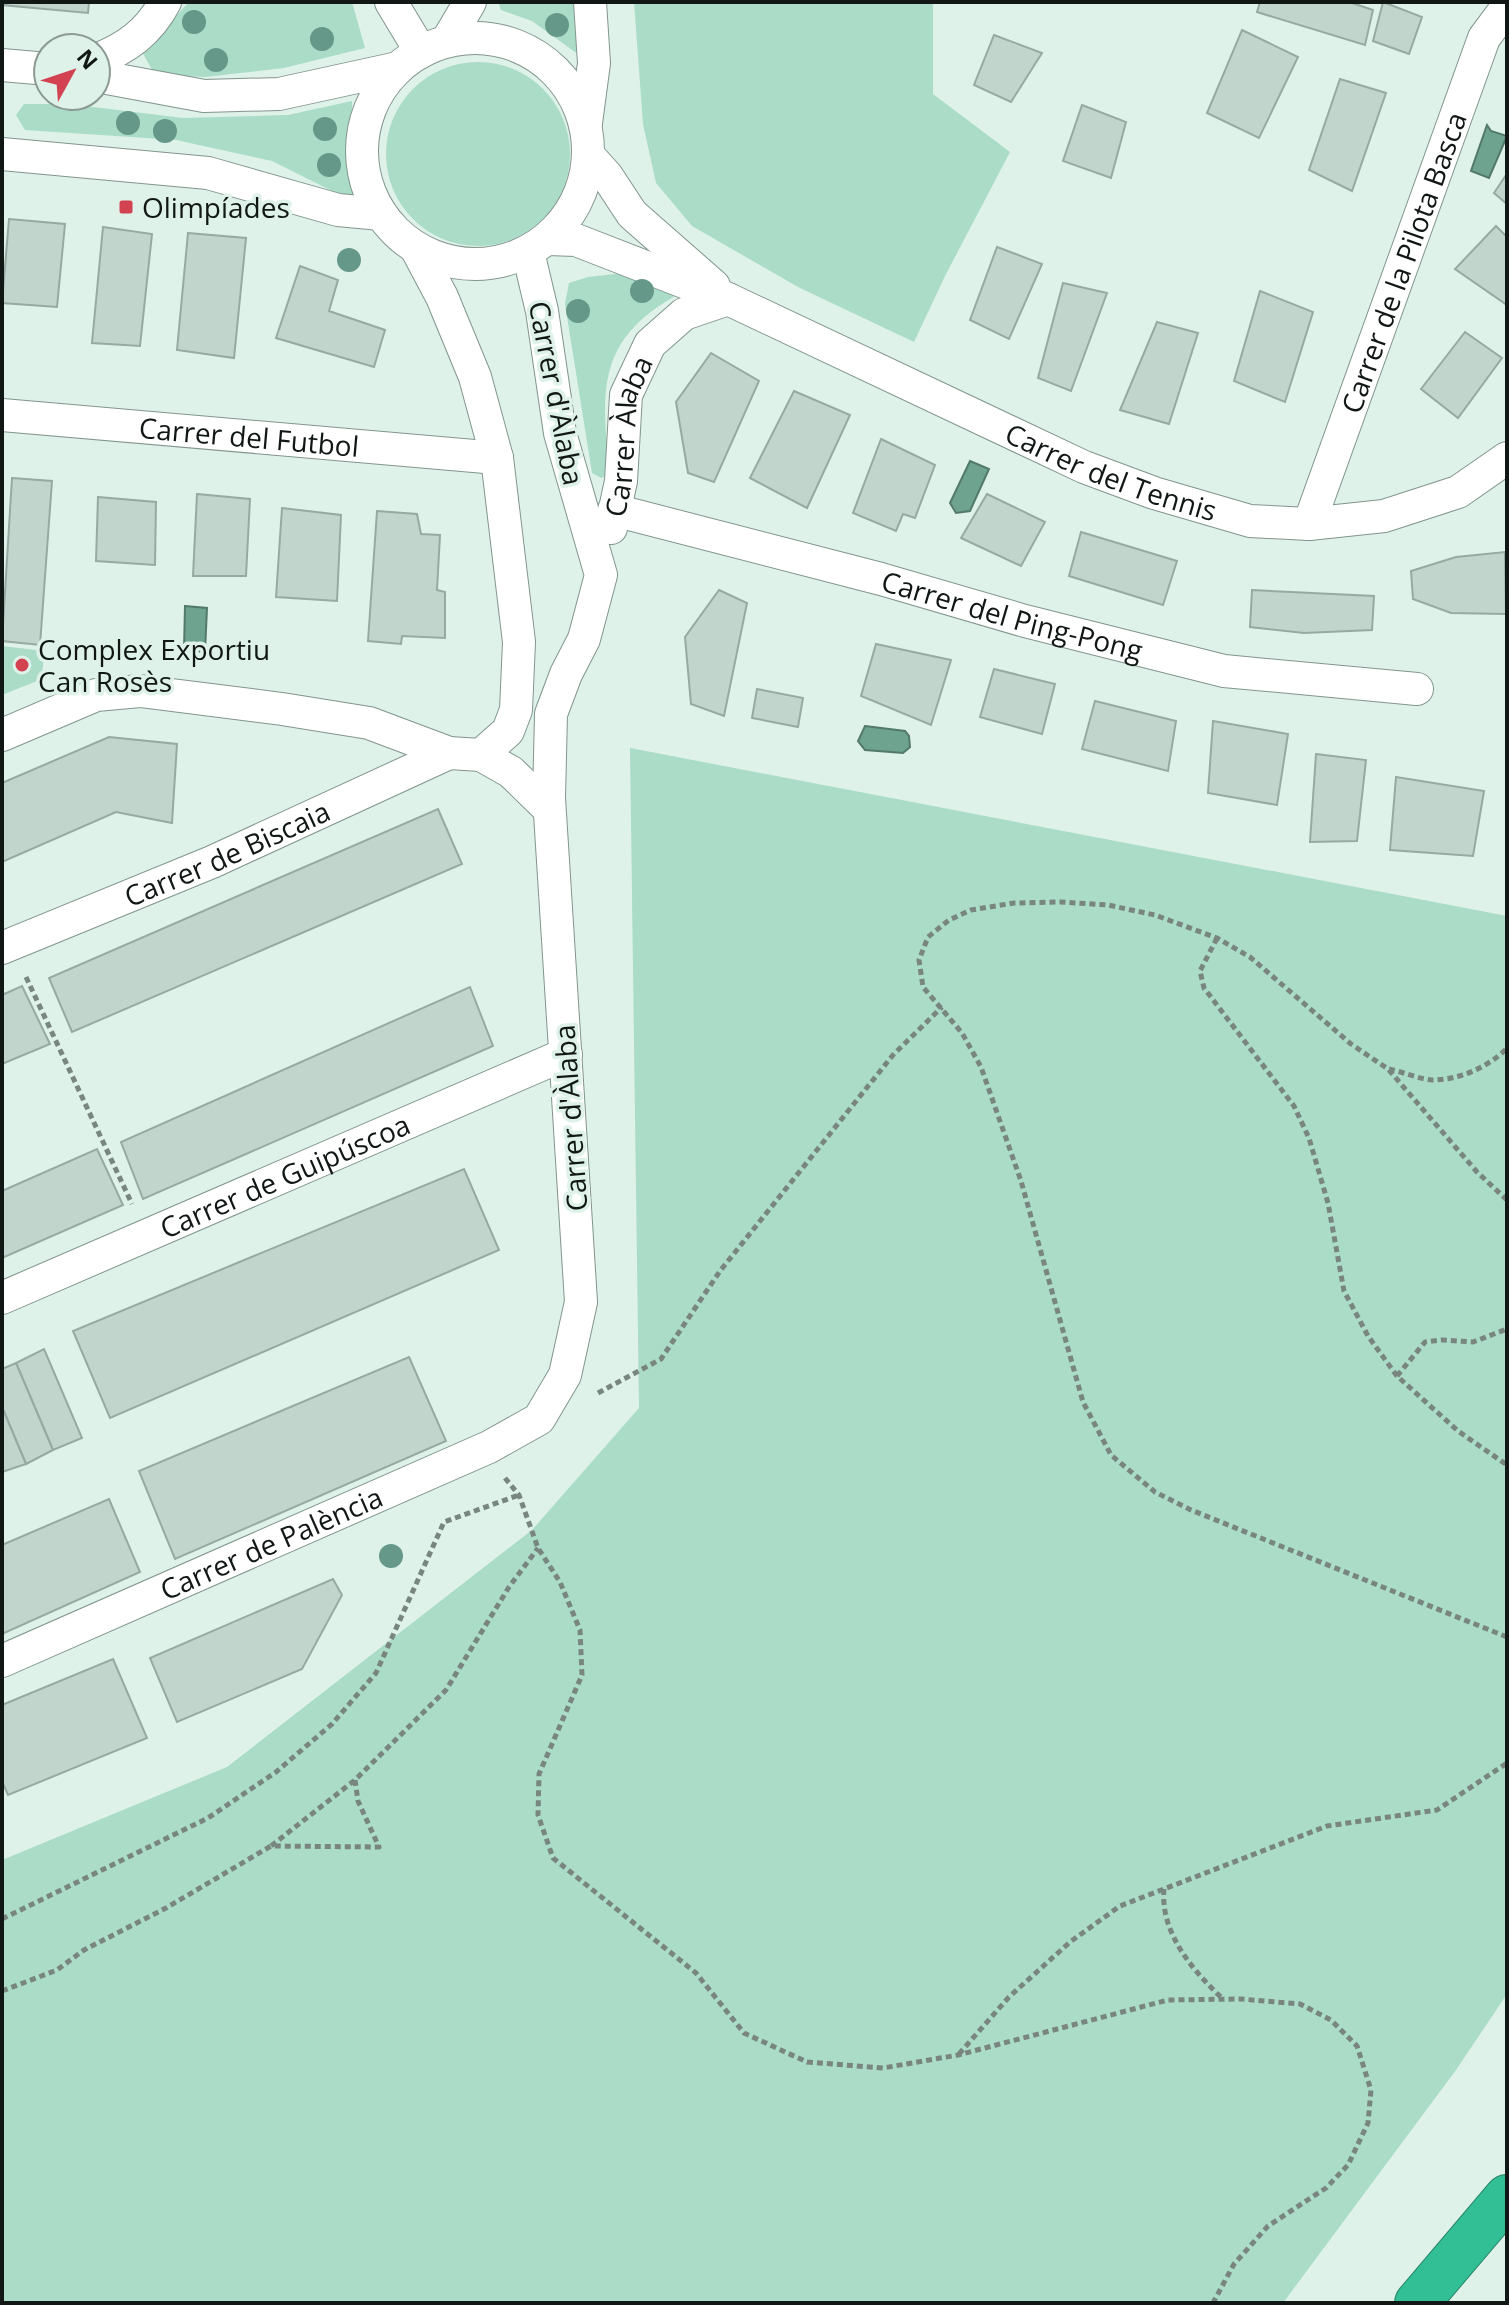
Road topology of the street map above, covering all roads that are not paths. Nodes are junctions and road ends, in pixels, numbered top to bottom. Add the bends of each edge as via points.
1 (165, 2) edge
2 (391, 2) edge
3 (470, 2) edge
4 (590, 2) edge
5 (1507, 7) edge
6 (112, 52) edge
7 (422, 54) junction
8 (2, 65) edge
9 (32, 68) edge
10 (112, 79) edge
11 (588, 141) junction
12 (2, 154) edge
13 (381, 214) junction
14 (538, 246) junction
15 (416, 248) junction
16 (728, 299) junction
17 (2, 415) edge
18 (497, 458) junction
19 (1507, 458) edge
20 (614, 510) junction
21 (1309, 524) junction
22 (601, 575) junction
23 (1417, 689) dead end
24 (2, 735) edge
25 (449, 753) junction
26 (481, 755) junction
27 (549, 809) junction
28 (6, 946) edge
29 (566, 1054) junction
30 (2, 1298) edge
31 (539, 1419) joint
32 (2, 1661) edge
33 (1507, 2197) edge
34 (1417, 2303) edge

1 - 6 street via 130,44
2 - 7 street
3 - 7 street
4 - 11 street via 594,63
5 - 21 street, Carrer de la Pilota Basca via 1484,38
7 - 10 street via 279,94 204,96
7 - 11 street via 482,38 518,46 549,65 572,92
7 - 13 street via 378,93 365,122 362,154 367,185
8 - 9 street
11 - 14 street via 577,202
11 - 16 street, Carrer del Tennis via 632,214
12 - 13 street via 208,173 338,210
13 - 15 street
14 - 15 street via 491,264 452,262
14 - 16 street, Carrer del Tennis via 576,240
14 - 22 street, Carrer d'Àlaba via 560,433
15 - 18 street via 475,377
16 - 20 street, Carrer Àlaba via 684,314 650,344 626,395
16 - 21 street, Carrer del Tennis via 1019,437 1140,488 1250,521
17 - 18 street, Carrer del Futbol
18 - 26 street via 519,642 516,710 508,731
19 - 21 street, Carrer del Tennis via 1458,492 1384,516
20 - 22 street, Carrer Àlaba
20 - 23 street, Carrer del Ping-Pong via 1224,671
22 - 27 street, Carrer d'Àlaba via 584,639 551,714
24 - 25 street via 96,695 140,691 369,723
25 - 26 street
25 - 28 street, Carrer de Biscaia via 212,862
26 - 27 street via 511,772
27 - 29 street, Carrer d'Àlaba
29 - 30 street, Carrer de Guipúscoa
29 - 31 street, Carrer d'Àlaba via 581,1302 565,1375
31 - 32 street, Carrer de Palència via 489,1447
33 - 34 highway

